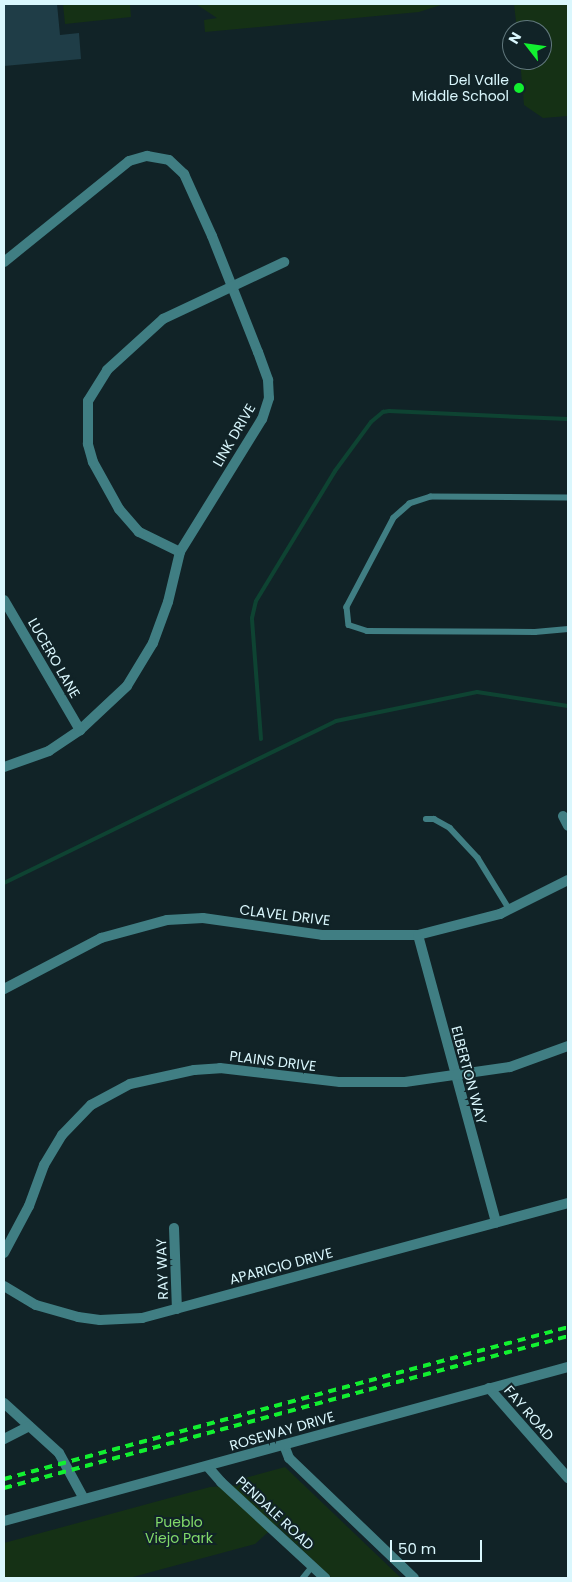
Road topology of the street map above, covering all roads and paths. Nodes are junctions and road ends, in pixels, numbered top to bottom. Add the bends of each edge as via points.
1 (4, 262) edge
2 (284, 262) dead end
3 (232, 286) junction
4 (568, 498) edge
5 (180, 552) junction
6 (4, 600) edge
7 (568, 629) edge
8 (80, 730) junction
9 (4, 767) edge
10 (563, 816) dead end
11 (426, 819) dead end
12 (568, 826) edge
13 (568, 880) edge
14 (510, 910) junction
15 (418, 935) junction
16 (4, 989) edge
17 (568, 1046) edge
18 (456, 1076) junction
19 (568, 1204) edge
20 (496, 1223) junction
21 (174, 1228) dead end
22 (4, 1253) edge
23 (4, 1286) edge
24 (178, 1309) junction
25 (568, 1367) edge
26 (489, 1388) junction
27 (4, 1403) edge
28 (29, 1426) junction
29 (4, 1439) edge
30 (284, 1445) junction
31 (208, 1467) junction
32 (568, 1478) edge
33 (84, 1499) junction
34 (4, 1521) edge
35 (312, 1567) junction
36 (303, 1578) edge
37 (325, 1578) edge
38 (414, 1578) edge

1 - 3 street, LINK DRIVE via 118,167 136,158 153,156 169,160 184,174
2 - 3 street
3 - 5 street, LINK DRIVE via 268,380 269,398 262,419
3 - 5 street via 163,320 107,370 88,401 88,444 93,462 119,510 138,532
4 - 7 lane via 431,497 410,504 394,518 347,607 350,625 368,632 535,632
5 - 8 street, LINK DRIVE via 168,602 140,666 110,704
6 - 8 street, LUCERO LANE
8 - 9 street, LINK DRIVE via 49,751
10 - 12 street
11 - 14 lane via 434,819 450,828 478,858
13 - 14 street, CLAVEL DRIVE
14 - 15 street, CLAVEL DRIVE
15 - 16 street, CLAVEL DRIVE via 322,935 203,918 167,920 101,938
15 - 18 street, ELBERTON WAY
17 - 18 street, PLAINS DRIVE via 510,1067
18 - 20 street, ELBERTON WAY
18 - 22 street, PLAINS DRIVE via 370,1084 220,1068 194,1070 130,1084 91,1105 62,1135
19 - 20 street, APARICIO DRIVE
20 - 24 street, APARICIO DRIVE
21 - 24 street, RAY WAY
23 - 24 street, APARICIO DRIVE via 55,1312 100,1320 142,1318
25 - 26 street, ROSEWAY DRIVE
26 - 30 street, ROSEWAY DRIVE
26 - 32 street, FAY ROAD
27 - 28 street
28 - 29 street
28 - 33 street via 59,1453
30 - 31 street, ROSEWAY DRIVE
30 - 38 street via 289,1458
31 - 33 street, ROSEWAY DRIVE
31 - 35 street, PENDALE ROAD
33 - 34 street, ROSEWAY DRIVE
35 - 36 lane
35 - 37 street, PENDALE ROAD

